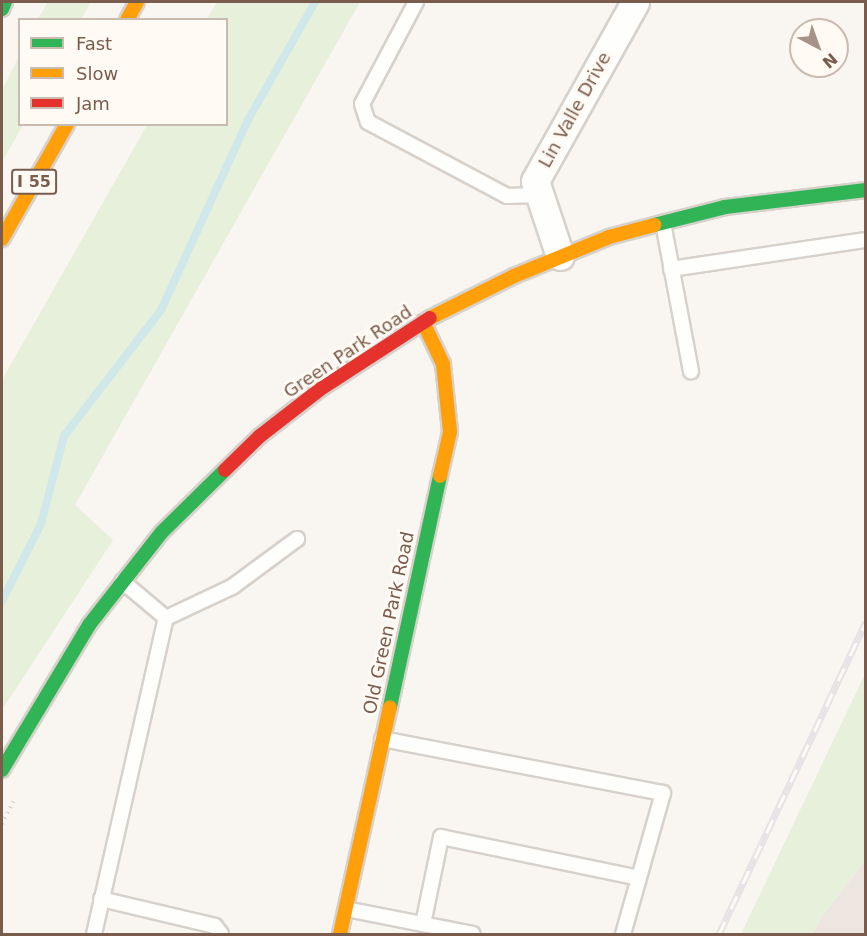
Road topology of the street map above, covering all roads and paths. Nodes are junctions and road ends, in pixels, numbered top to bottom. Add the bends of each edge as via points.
1 (5, 2) edge
2 (137, 2) edge
3 (416, 2) edge
4 (635, 2) edge
5 (2, 9) edge
6 (128, 18) edge
7 (66, 126) edge
8 (866, 190) edge
9 (538, 195) junction
10 (663, 220) junction
11 (2, 239) edge
12 (866, 240) edge
13 (560, 256) junction
14 (671, 269) junction
15 (423, 322) junction
16 (691, 371) dead end
17 (297, 539) dead end
18 (122, 581) junction
19 (166, 618) junction
20 (382, 739) junction
21 (2, 770) edge
22 (17, 795) dead end
23 (2, 824) edge
24 (639, 878) junction
25 (101, 899) junction
26 (345, 909) junction
27 (423, 924) junction
28 (94, 934) edge
29 (221, 934) edge
30 (340, 934) edge
31 (473, 934) edge
32 (623, 934) edge

1 - 5 main road
2 - 6 main road
3 - 9 lane via 362,104 368,122 507,196
4 - 9 street, Lin Valle Drive via 535,181
7 - 11 main road, I 55
8 - 10 main road, Green Park Road via 757,202
9 - 13 street, Lin Valle Drive
10 - 13 main road, Green Park Road
10 - 14 lane
12 - 14 lane
13 - 15 main road, Green Park Road
14 - 16 lane
15 - 18 main road, Green Park Road via 319,390 260,436 203,489
15 - 20 main road, Old Green Park Road via 443,364 450,432
17 - 19 lane via 232,587
18 - 19 lane
18 - 21 main road, Green Park Road via 52,681
19 - 25 lane
20 - 24 lane via 663,793
20 - 26 main road, Old Green Park Road
22 - 23 path
24 - 27 lane via 441,837
24 - 32 lane
25 - 28 lane
25 - 29 lane via 215,926
26 - 27 lane
26 - 30 main road, Old Green Park Road
27 - 31 lane

